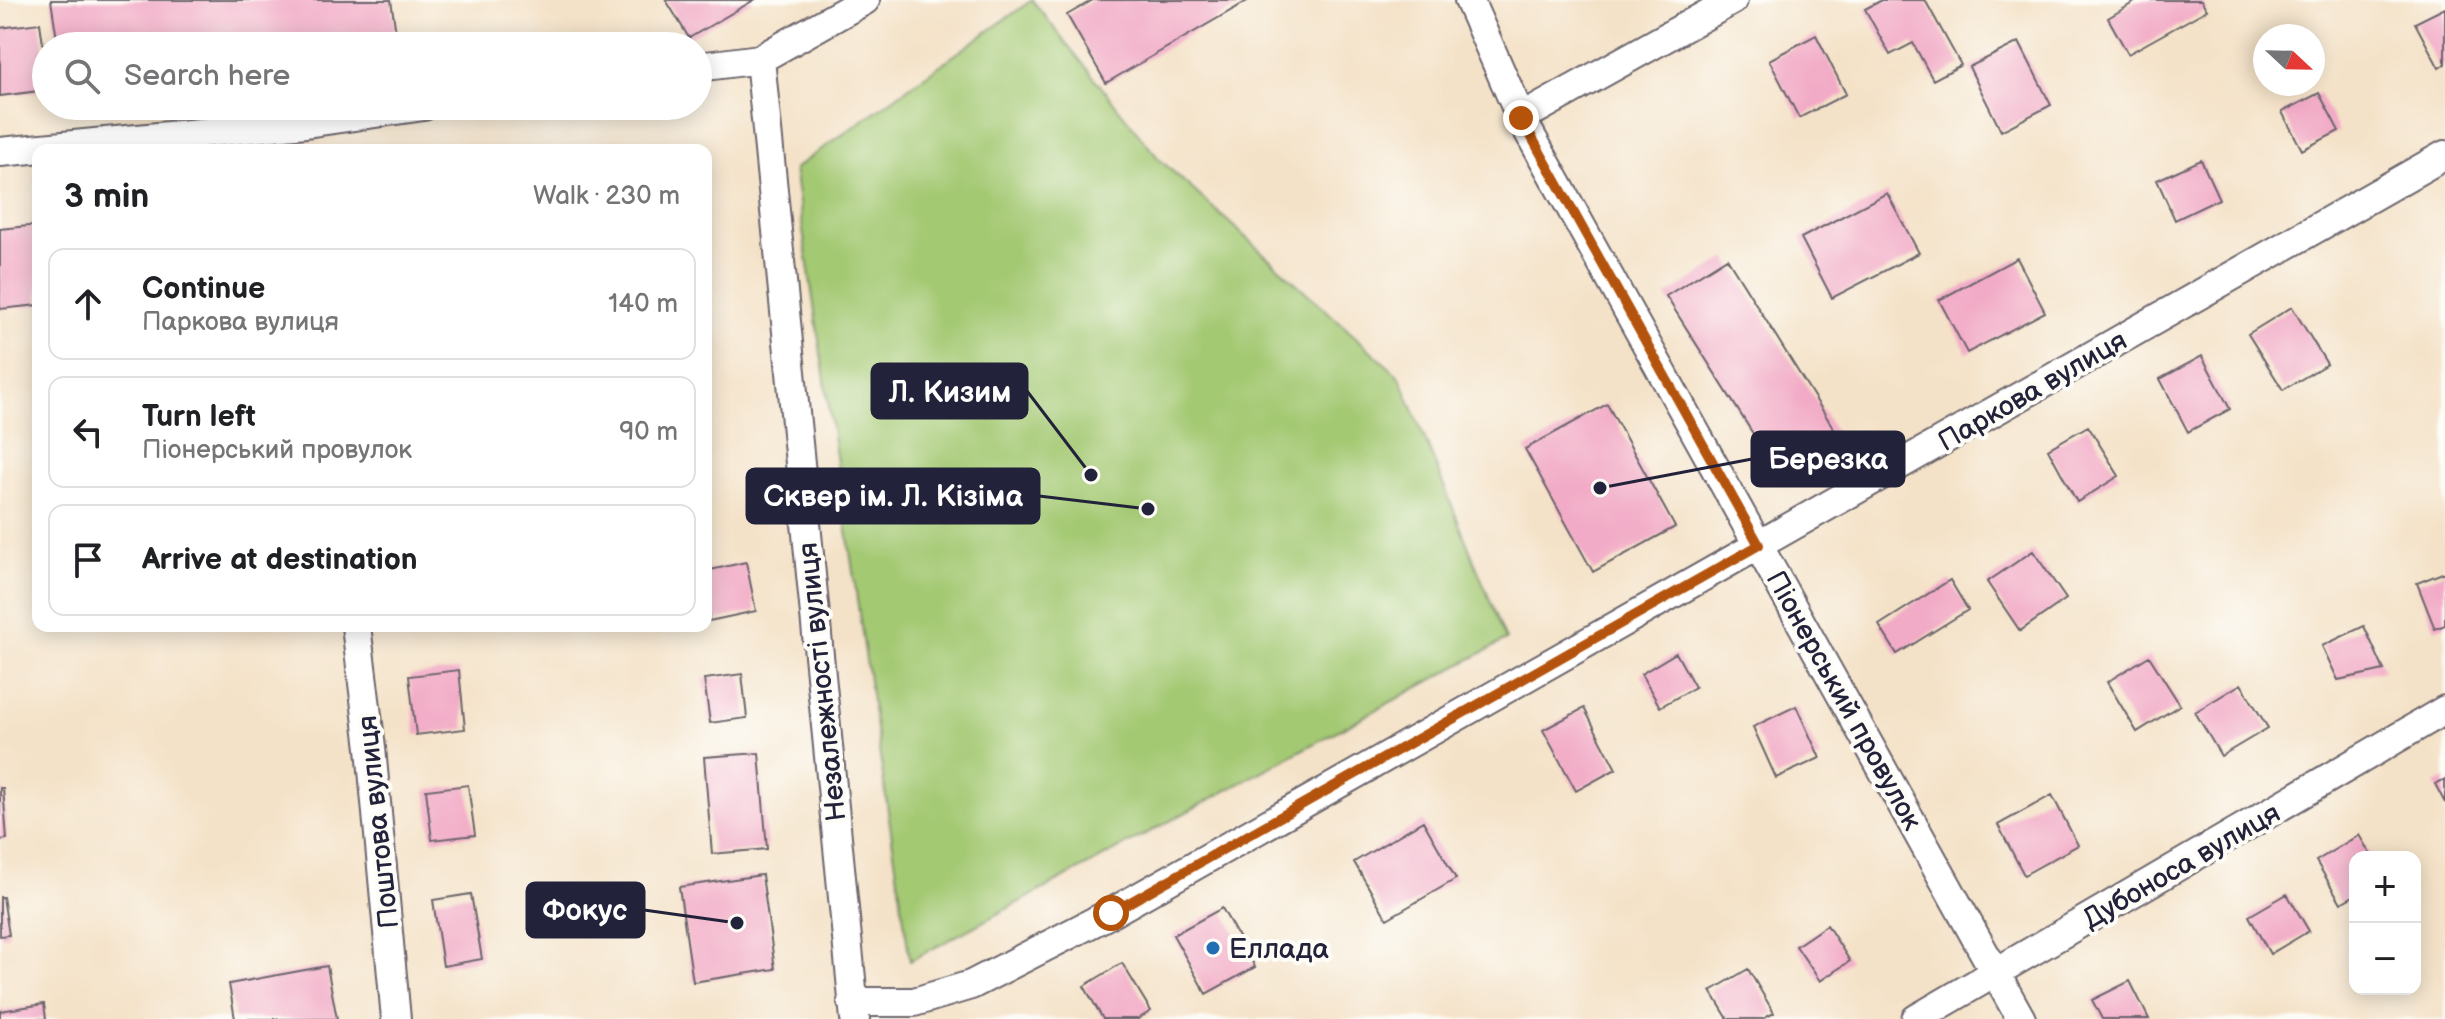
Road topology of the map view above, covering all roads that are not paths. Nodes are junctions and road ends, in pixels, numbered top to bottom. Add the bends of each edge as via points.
1 (865, 0) edge
2 (1469, 0) edge
3 (1733, 0) edge
4 (760, 59) junction
5 (712, 65) edge
6 (1521, 118) junction
7 (369, 120) edge
8 (306, 136) edge
9 (153, 144) edge
10 (32, 150) edge
11 (0, 152) edge
12 (2445, 155) edge
13 (1759, 545) junction
14 (357, 632) edge
15 (2445, 710) edge
16 (1996, 972) junction
17 (854, 1010) edge
18 (396, 1019) edge
19 (1916, 1019) edge
20 (2021, 1019) edge

1 - 4 street
2 - 6 street, Піонерський провулок
3 - 6 street
4 - 5 street
4 - 17 street, Незалежності вулиця
6 - 13 street, Піонерський провулок
7 - 8 street
8 - 9 street
10 - 11 street
12 - 13 street, Паркова вулиця
13 - 16 street, Піонерський провулок
13 - 17 street, Паркова вулиця via 1111,913 971,985 914,1002
14 - 18 street, Поштова вулиця
15 - 16 street, Дубоноса вулиця
16 - 19 street, Дубоноса вулиця
16 - 20 street, Піонерський провулок

